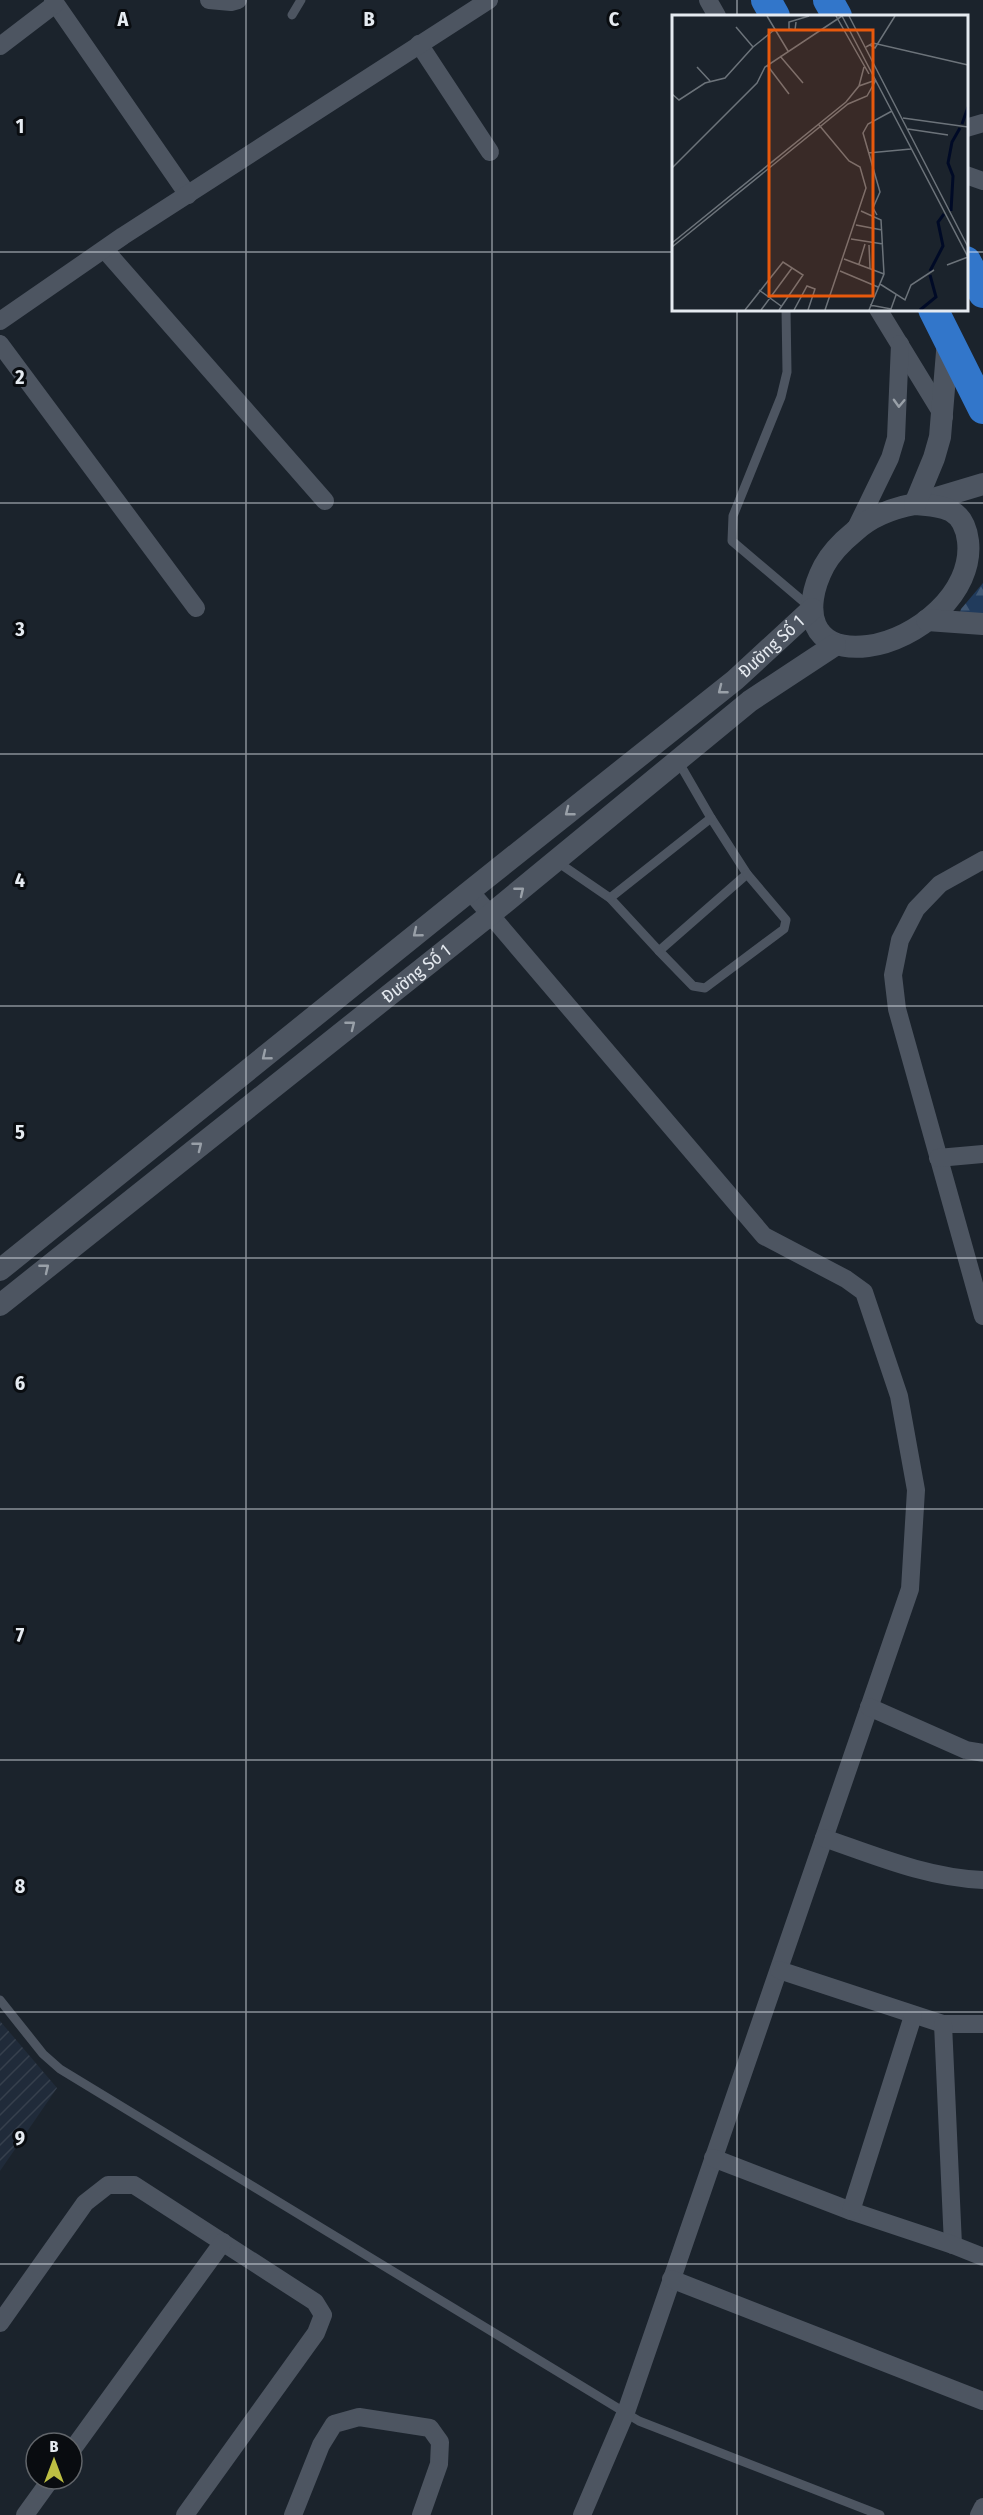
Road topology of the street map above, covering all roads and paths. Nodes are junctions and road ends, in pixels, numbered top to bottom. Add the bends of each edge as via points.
1 (209, 0) edge
2 (238, 0) edge
3 (301, 0) edge
4 (489, 0) edge
5 (708, 0) edge
6 (766, 0) edge
7 (828, 0) edge
8 (54, 2) edge
9 (292, 15) dead end
10 (716, 15) edge
11 (774, 15) edge
12 (836, 15) edge
13 (419, 44) junction
14 (0, 46) edge
15 (983, 123) edge
16 (968, 127) edge
17 (490, 152) dead end
18 (968, 177) edge
19 (983, 181) edge
20 (188, 195) junction
21 (105, 250) junction
22 (968, 265) edge
23 (983, 293) edge
24 (786, 310) edge
25 (879, 310) edge
26 (934, 310) edge
27 (0, 321) edge
28 (948, 339) junction
29 (0, 344) edge
30 (900, 344) junction
31 (983, 409) edge
32 (944, 417) junction
33 (983, 484) edge
34 (325, 501) dead end
35 (915, 504) junction
36 (855, 530) junction
37 (983, 534) edge
38 (968, 567) junction
39 (196, 608) dead end
40 (812, 609) junction
41 (927, 620) junction
42 (983, 624) edge
43 (835, 645) junction
44 (678, 760) junction
45 (711, 818) junction
46 (983, 860) edge
47 (556, 861) junction
48 (747, 874) junction
49 (470, 891) junction
50 (610, 898) junction
51 (491, 915) junction
52 (659, 951) junction
53 (983, 1154) edge
54 (938, 1158) junction
55 (0, 1270) edge
56 (0, 1305) edge
57 (983, 1316) edge
58 (869, 1707) junction
59 (983, 1753) edge
60 (824, 1838) junction
61 (983, 1880) edge
62 (779, 1970) junction
63 (0, 2000) edge
64 (913, 2016) junction
65 (943, 2024) junction
66 (983, 2024) edge
67 (713, 2158) junction
68 (851, 2211) junction
69 (223, 2242) junction
70 (953, 2245) junction
71 (983, 2257) edge
72 (671, 2279) junction
73 (0, 2323) edge
74 (983, 2401) edge
75 (626, 2412) junction
76 (84, 2433) edge
77 (42, 2491) edge
78 (983, 2507) edge
79 (25, 2515) edge
80 (185, 2515) edge
81 (293, 2515) edge
82 (421, 2515) edge
83 (582, 2515) edge
84 (880, 2515) edge
85 (979, 2515) edge

1 - 2 street
3 - 9 lane
4 - 13 street
5 - 10 street
6 - 11 highway
7 - 12 highway
8 - 14 street
8 - 20 street
13 - 17 street
13 - 20 street
15 - 16 street
18 - 19 street
20 - 21 street
21 - 27 street
21 - 34 street
22 - 23 highway
24 - 40 lane via 787,372 781,397 733,516 732,541
25 - 30 street
26 - 28 highway
28 - 31 highway
28 - 32 street
29 - 39 street
30 - 32 street
30 -> 36 street via 896,438
32 - 35 street via 934,458
33 - 35 street
35 - 36 street via 884,513
35 - 38 street via 942,506 960,518 968,539
36 - 40 street via 825,565
37 - 38 street
38 - 41 street via 952,595
40 - 43 street via 818,631
40 -> 49 street, Đường Số 1 via 735,680
41 - 42 street
41 - 43 street via 882,644
43 - 44 street, Đường Số 1 via 750,701
44 - 45 lane
44 - 47 street, Đường Số 1
45 - 48 lane
45 - 50 lane
46 - 54 street via 940,884 916,909 900,940 893,975 897,1010
47 - 50 lane
51 -> 47 street, Đường Số 1
48 - 52 lane
48 - 52 lane via 786,920 784,929 705,988 693,986
49 - 51 street
49 -> 55 street, Đường Số 1
50 - 52 lane
56 -> 51 street, Đường Số 1
51 - 58 street via 764,1236 846,1278 864,1292 899,1396 916,1490 910,1589
53 - 54 street
54 - 57 street
58 - 59 street via 966,1750
58 - 60 street
60 - 61 street via 931,1874
60 - 62 street
62 - 64 street
62 - 67 street
63 - 75 lane via 60,2069
64 - 65 street
64 - 68 street
65 - 66 street
65 - 70 street
67 - 68 street
67 - 72 street
68 - 70 street
69 - 73 street via 134,2186 108,2186 85,2203
69 - 76 street
69 - 80 street via 315,2302 323,2315 316,2333
70 - 71 street
72 - 74 street
72 - 75 street
75 - 83 street
75 - 84 lane via 639,2421
77 - 79 street
78 - 85 street
81 - 82 street via 321,2445 334,2424 360,2417 430,2428 440,2442 439,2464

